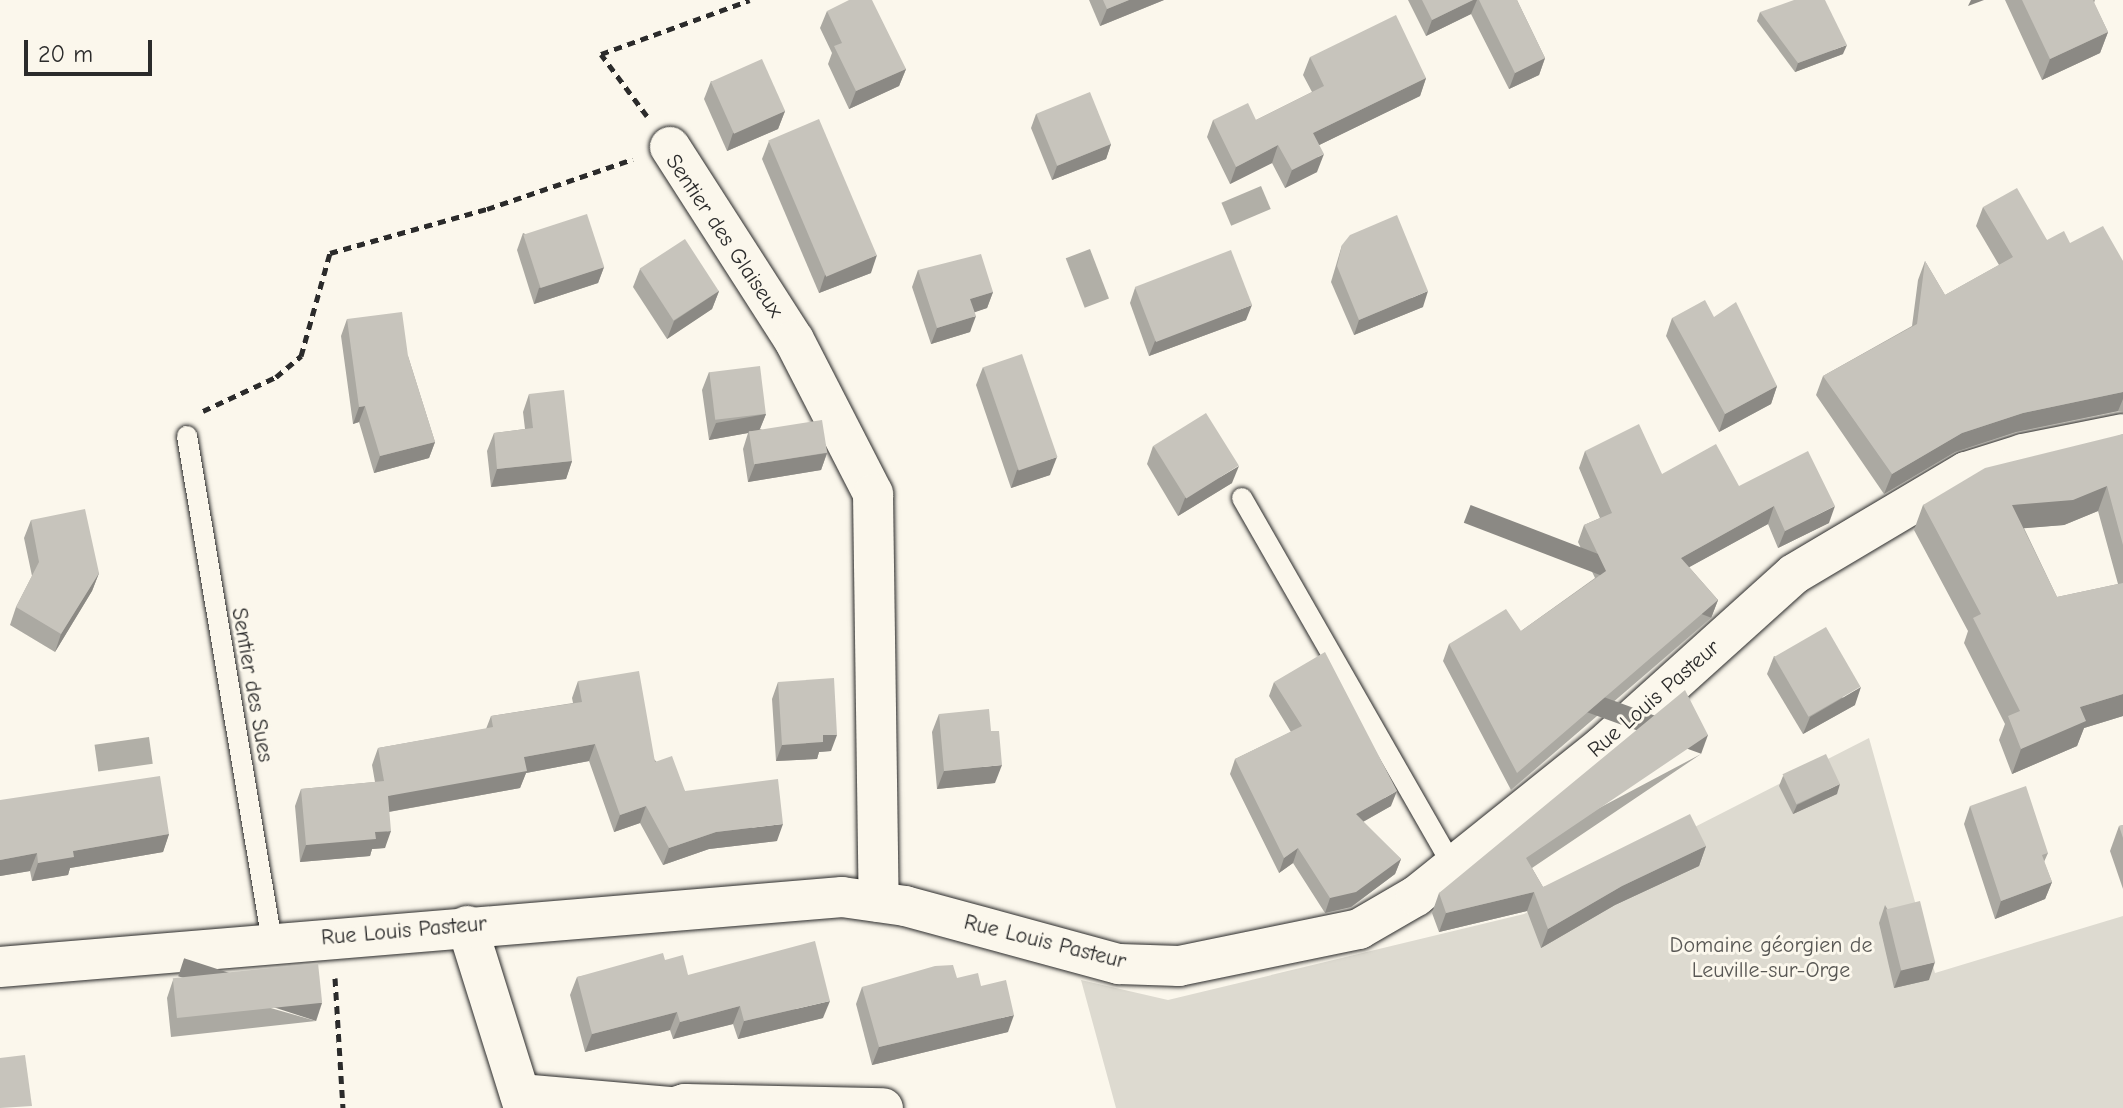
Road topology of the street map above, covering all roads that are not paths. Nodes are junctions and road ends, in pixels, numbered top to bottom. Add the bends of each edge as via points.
1 (670, 147) road end
2 (2123, 434) edge
3 (187, 436) road end
4 (1242, 498) dead end
5 (1453, 866) junction
6 (879, 902) junction
7 (467, 926) junction
8 (272, 942) junction
9 (0, 967) edge
10 (522, 1101) edge
11 (672, 1108) edge
12 (883, 1108) edge

1 - 6 street, Sentier des Glaiseux via 794,340 873,494
2 - 5 street, Rue Louis Pasteur via 2023,454 1966,472 1794,574 1602,747
3 - 8 lane, Sentier des Sues
4 - 5 lane
5 - 6 street, Rue Louis Pasteur via 1416,896 1359,929 1179,966 1119,964
6 - 7 street, Rue Louis Pasteur via 842,897
7 - 8 street, Rue Louis Pasteur
7 - 10 street
8 - 9 street, Rue Louis Pasteur
10 - 11 street
11 - 12 street

